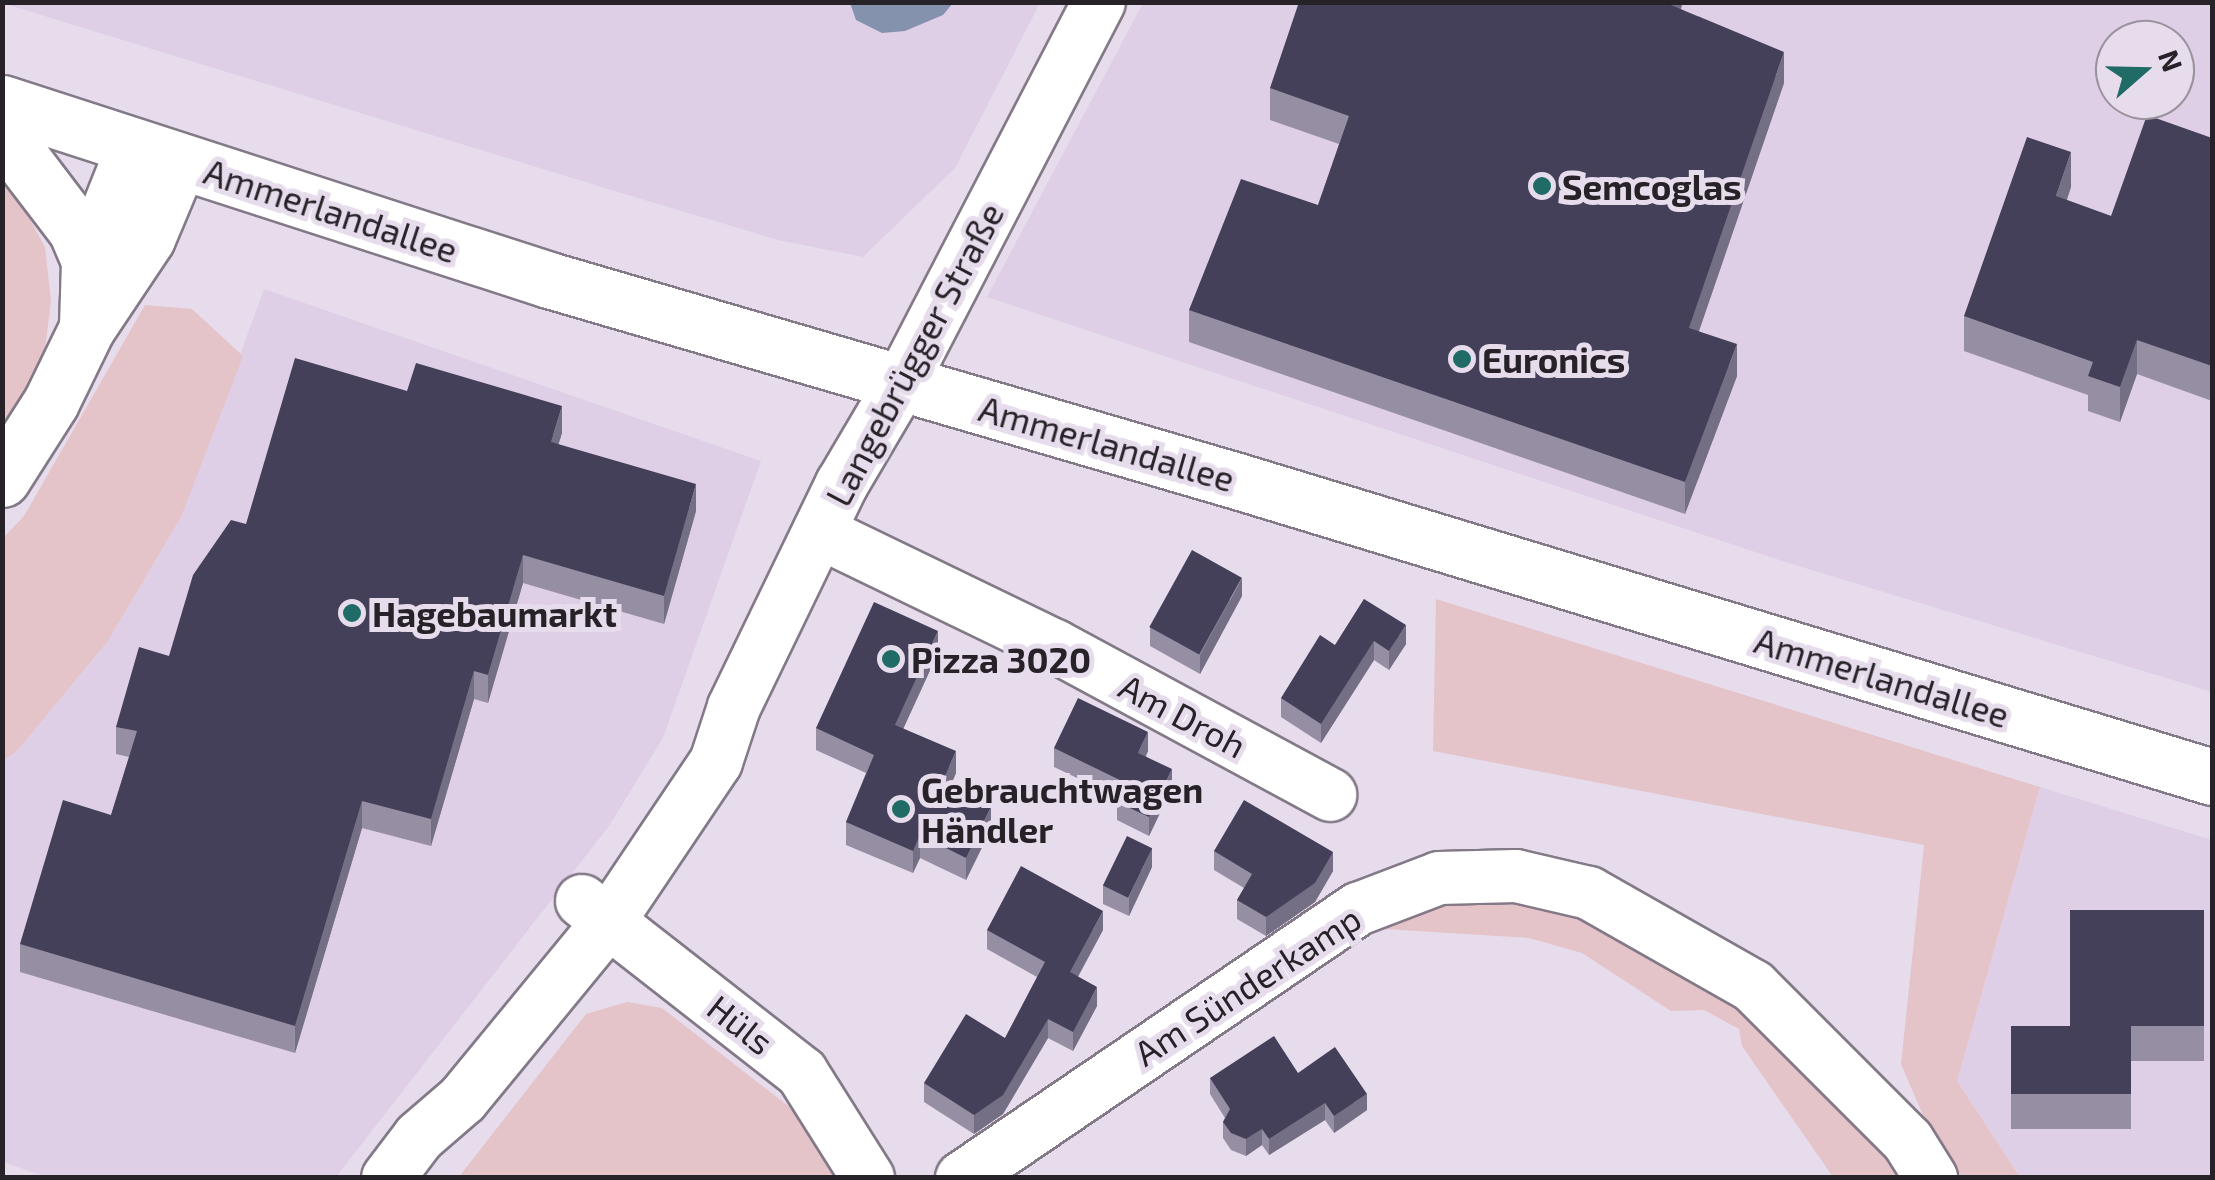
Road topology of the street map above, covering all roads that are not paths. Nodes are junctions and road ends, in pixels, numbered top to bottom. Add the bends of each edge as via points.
1 (1099, 2) edge
2 (2, 103) edge
3 (2, 117) edge
4 (156, 154) junction
5 (88, 260) junction
6 (87, 328) junction
7 (901, 384) junction
8 (2, 479) edge
9 (819, 532) junction
10 (2212, 777) edge
11 (1330, 795) dead end
12 (595, 911) junction
13 (388, 1178) edge
14 (868, 1178) edge
15 (962, 1178) edge
16 (1931, 1178) edge

1 - 7 street, Langebrügger Straße
2 - 4 main road, Ammerlandallee
3 - 5 main road via 22,159 76,230
4 - 5 main road
4 - 6 main road via 147,238
4 - 7 main road, Ammerlandallee
5 - 6 main road
6 - 8 main road
7 - 9 street, Langebrügger Straße
7 - 10 main road, Ammerlandallee
9 - 11 street, Am Droh via 1056,646
9 - 12 street, Langebrügger Straße via 734,708 696,746
12 - 13 street, Langebrügger Straße via 446,1082 419,1137
12 - 14 street, Hüls via 802,1073
15 - 16 street, Am Sünderkamp via 1358,909 1439,878 1501,876 1589,893 1753,986 1908,1141

